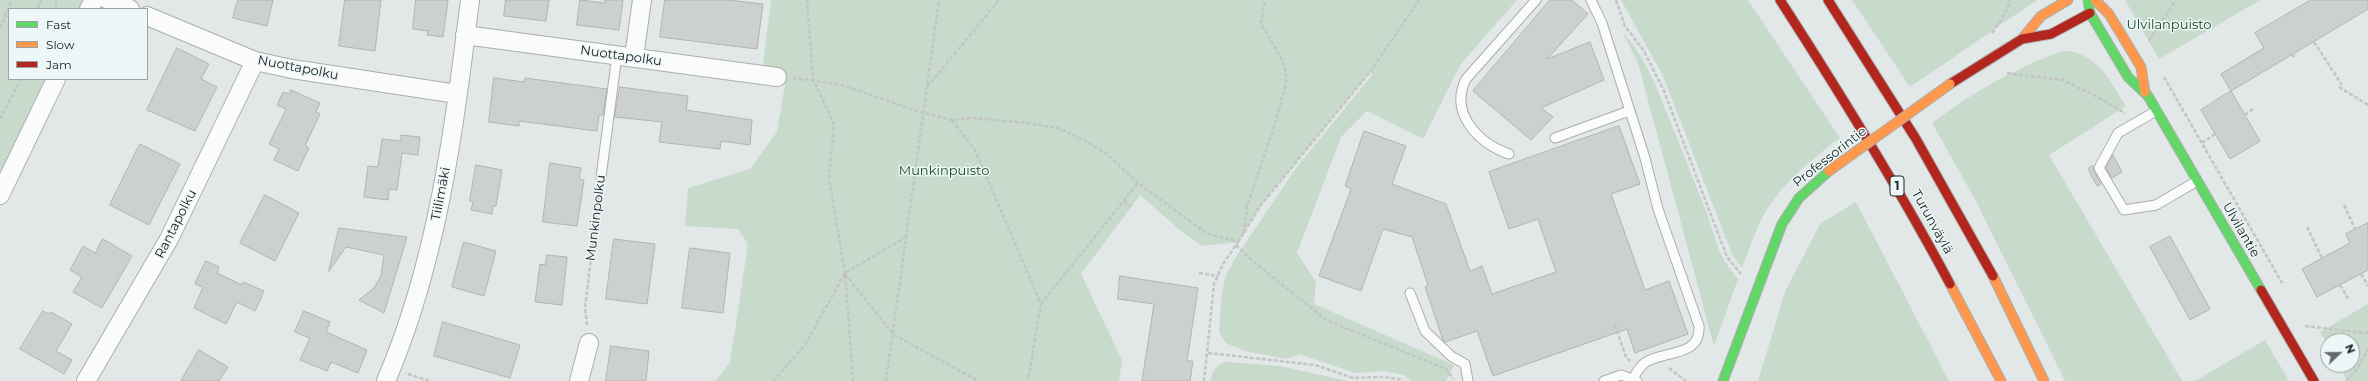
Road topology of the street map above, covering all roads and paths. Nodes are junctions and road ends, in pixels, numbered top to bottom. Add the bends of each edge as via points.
1 (108, 0) edge
2 (470, 0) edge
3 (642, 0) edge
4 (806, 0) edge
5 (939, 0) edge
6 (999, 0) edge
7 (1265, 0) edge
8 (1419, 0) edge
9 (1536, 0) edge
10 (1591, 0) edge
11 (1616, 0) edge
12 (1780, 0) edge
13 (1828, 0) edge
14 (2010, 0) edge
15 (2068, 0) edge
16 (2088, 0) edge
17 (2095, 0) edge
18 (2176, 0) edge
19 (128, 8) edge
20 (8, 9) edge
21 (2090, 14) junction
22 (148, 16) edge
23 (0, 28) edge
24 (465, 35) junction
25 (1989, 37) dead end
26 (2022, 39) junction
27 (2314, 42) dead end
28 (2146, 46) dead end
29 (2292, 54) dead end
30 (625, 56) junction
31 (2295, 58) dead end
32 (255, 61) junction
33 (2000, 73) dead end
34 (2162, 74) dead end
35 (777, 77) joint
36 (813, 79) junction
37 (20, 80) edge
38 (56, 80) edge
39 (927, 88) junction
40 (2145, 92) junction
41 (457, 94) junction
42 (2368, 105) edge
43 (2253, 109) dead end
44 (1629, 111) junction
45 (2156, 111) junction
46 (923, 113) junction
47 (2245, 115) dead end
48 (0, 119) edge
49 (2142, 119) junction
50 (952, 120) junction
51 (2216, 134) dead end
52 (1555, 138) dead end
53 (2202, 143) junction
54 (1509, 154) dead end
55 (600, 177) joint
56 (2197, 181) junction
57 (1138, 183) junction
58 (0, 195) edge
59 (1124, 201) junction
60 (2344, 205) dead end
61 (1131, 207) dead end
62 (2307, 227) dead end
63 (2356, 229) dead end
64 (1244, 234) junction
65 (906, 237) junction
66 (1237, 243) junction
67 (2322, 258) dead end
68 (845, 273) junction
69 (1199, 273) dead end
70 (2361, 274) dead end
71 (1218, 276) junction
72 (1743, 276) dead end
73 (2283, 285) dead end
74 (2340, 285) dead end
75 (2368, 286) edge
76 (1410, 293) dead end
77 (2349, 300) dead end
78 (1041, 304) junction
79 (2302, 319) dead end
80 (2305, 326) junction
81 (2309, 333) dead end
82 (2368, 333) edge
83 (893, 334) junction
84 (589, 343) joint
85 (2368, 350) edge
86 (1208, 353) junction
87 (388, 375) edge
88 (1453, 380) dead end
89 (1635, 380) edge
90 (86, 381) edge
91 (430, 381) edge
92 (579, 381) edge
93 (773, 381) edge
94 (853, 381) edge
95 (886, 381) edge
96 (978, 381) edge
97 (1028, 381) edge
98 (1204, 381) edge
99 (1402, 381) edge
100 (1468, 381) edge
101 (1604, 381) edge
102 (1723, 381) edge
103 (2001, 381) edge
104 (2044, 381) edge
105 (2314, 381) edge
106 (2346, 381) edge

1 - 19 street
2 - 24 street, Tiilimäki
3 - 30 street
4 - 36 path
5 - 39 path
6 - 39 path
7 - 64 path via 1261,24 1282,60 1286,84 1247,206
8 - 64 path via 1370,72 1276,186
9 - 54 lane via 1466,79 1460,91 1460,103 1466,120 1492,148
10 - 44 lane via 1602,23
11 - 72 path via 1625,26 1644,51 1664,91 1727,257
12 - 103 main road, Turunväylä / 1 via 1908,205
13 - 104 main road, Turunväylä via 1944,186 1996,282
14 - 25 path via 2005,14
15 - 26 main road, Professorintie via 2041,16
16 - 21 main road, Ulvilantie
17 - 40 main road, Ulvilantie via 2109,14 2141,67
18 - 28 path
20 - 23 path
21 - 26 main road, Professorintie via 2051,34
21 - 40 main road, Ulvilantie via 2128,77
22 - 32 street, Nuottapolku
24 - 30 street, Nuottapolku
24 - 41 street, Tiilimäki
26 - 102 main road, Professorintie, bridge via 1950,84 1830,172 1799,198 1782,224
27 - 42 path via 2340,86
29 - 31 path
30 - 35 street, Nuottapolku
30 - 55 lane, Munkinpolku
32 - 41 street, Nuottapolku
32 - 90 street, Rantapolku via 169,239
33 - 49 path via 2063,80 2120,111
34 - 53 path
35 - 36 path
36 - 46 path via 839,84
36 - 68 path via 834,124 830,178
37 - 48 path
38 - 58 street
39 - 46 path
40 - 45 main road, Ulvilantie
41 - 87 street, Tiilimäki via 443,193 434,232 419,286
43 - 47 path
44 - 52 lane
44 - 89 lane via 1674,260 1699,326 1699,338 1694,345 1646,362
45 - 49 lane
45 - 56 main road, Ulvilantie
46 - 50 path
46 - 65 path
49 - 56 lane via 2118,133 2099,168 2124,210 2156,205
50 - 57 path via 973,118 1058,128 1107,154
50 - 78 path via 975,150
51 - 53 path
53 - 73 path
55 - 84 path, Munkinpolku via 585,308
56 - 105 main road, Ulvilantie
57 - 59 path
57 - 66 path via 1206,233
59 - 61 path
59 - 78 path
60 - 63 path
62 - 67 path
64 - 66 path
65 - 68 path
65 - 83 path
66 - 71 path
66 - 88 path via 1248,257 1326,320 1446,369
68 - 83 path
68 - 93 path via 805,346
68 - 94 path
69 - 71 path
70 - 75 path
71 - 86 path via 1214,284
74 - 77 path
76 - 100 lane via 1425,331 1451,356 1465,364
78 - 97 path
79 - 80 path
80 - 81 path
80 - 82 path
83 - 95 path
83 - 96 path
84 - 92 street
85 - 106 path via 2357,369
86 - 98 path
86 - 99 path via 1315,365 1353,378 1382,377
87 - 91 path
89 - 101 lane via 1621,375

